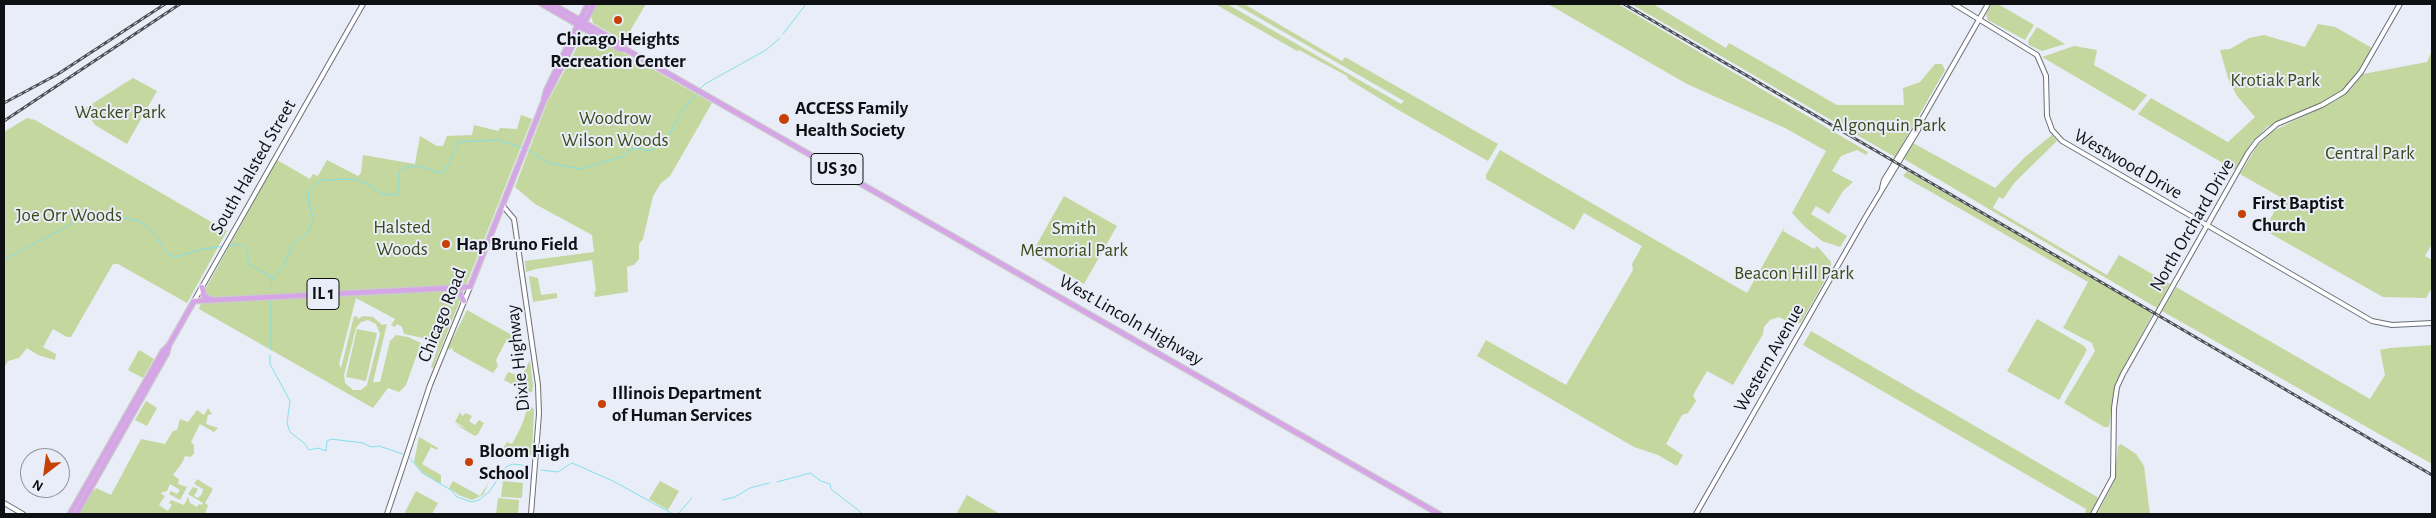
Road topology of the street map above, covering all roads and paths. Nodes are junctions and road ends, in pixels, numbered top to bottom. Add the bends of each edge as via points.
1 (363, 4) edge
2 (542, 4) edge
3 (552, 4) edge
4 (588, 4) edge
5 (594, 4) edge
6 (1954, 4) edge
7 (1988, 4) edge
8 (2400, 4) edge
9 (1979, 19) junction
10 (582, 24) junction
11 (502, 205) junction
12 (2208, 226) junction
13 (202, 287) junction
14 (470, 287) junction
15 (453, 288) junction
16 (213, 300) junction
17 (194, 301) junction
18 (464, 301) junction
19 (2432, 323) edge
20 (169, 345) junction
21 (4, 504) edge
22 (23, 514) edge
23 (70, 514) edge
24 (76, 514) edge
25 (387, 514) edge
26 (531, 514) edge
27 (1439, 514) edge
28 (1696, 514) edge
29 (2094, 514) edge

1 - 13 street, South Halsted Street
2 - 10 main road, US 30
3 - 10 main road, US 30
4 - 10 main road, Chicago Road
5 - 10 main road, Chicago Road
6 - 9 street, Westwood Drive
7 - 9 street, Western Avenue
8 - 12 street, North Orchard Drive via 2361,72 2344,92 2322,106 2277,124 2257,141
9 - 12 street, Westwood Drive via 2037,55 2046,76 2047,116 2056,137
9 - 28 street, Western Avenue via 1884,180 1882,190
10 - 11 main road, Chicago Road via 546,91
10 - 27 main road, West Lincoln Highway / US 30 via 620,49 697,88
11 - 14 main road, Chicago Road
11 - 26 street, Dixie Highway via 514,219 538,384
12 - 19 street, Westwood Drive via 2372,321 2392,325
12 - 29 street, North Orchard Drive via 2117,387 2113,477
13 - 16 main road via 204,296
13 - 17 street, South Halsted Street
14 - 15 main road, IL 1
14 - 18 street, Chicago Road
15 - 16 main road, IL 1
15 - 18 main road
16 - 17 main road, IL 1
17 - 20 main road, South Halsted Street
18 - 25 street, Chicago Road via 430,385
20 - 23 main road, South Halsted Street
20 - 24 main road, South Halsted Street
21 - 22 street

